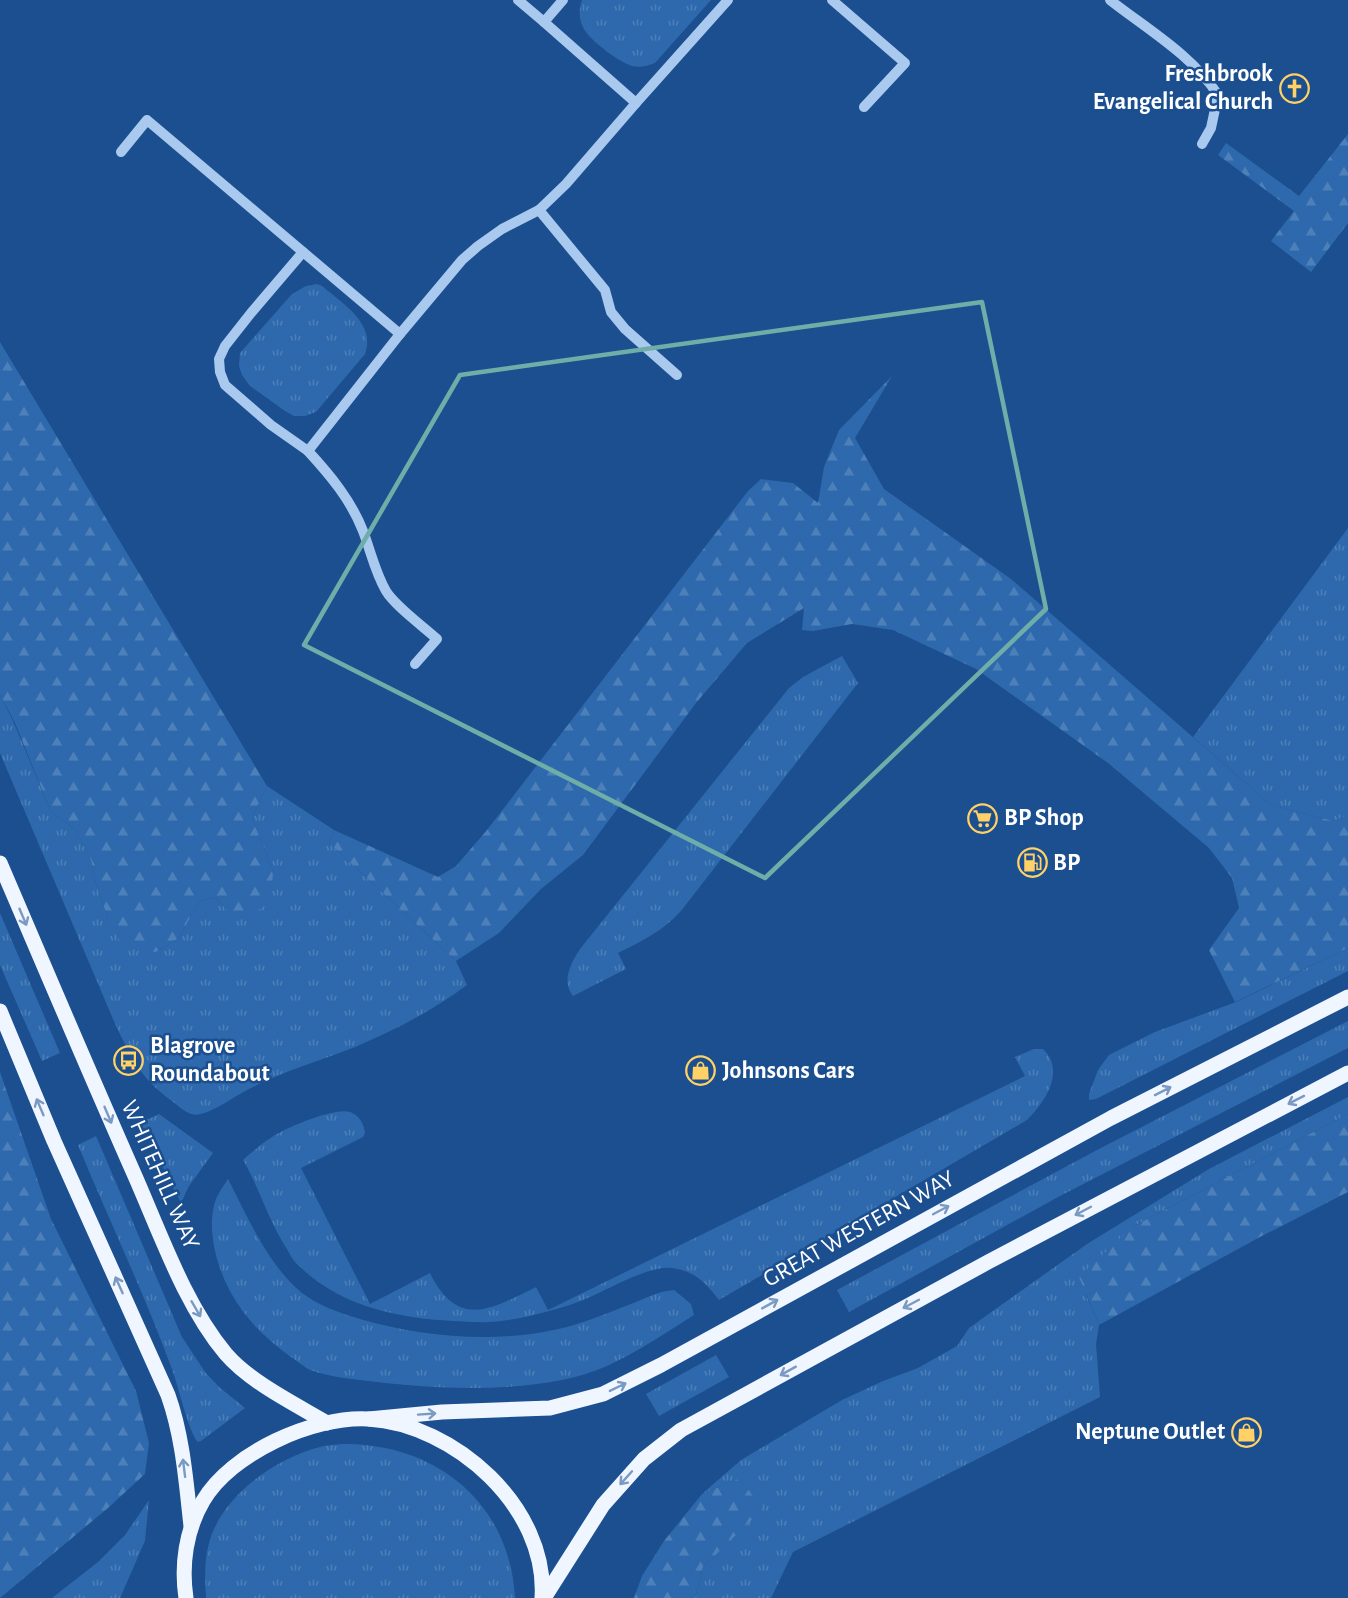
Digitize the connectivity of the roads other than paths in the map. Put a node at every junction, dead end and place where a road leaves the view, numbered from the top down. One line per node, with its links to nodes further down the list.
1 (518, 0): 6 (street)
2 (563, 0): 6 (street)
3 (728, 0): 7 (street)
4 (832, 0): 8 (street)
5 (1110, 0): 9 (street)
6 (544, 22): 7 (street)
7 (636, 103): 11 (street)
8 (864, 107)
9 (1202, 144)
10 (121, 152): 12 (street)
11 (539, 210): 13 (street); 14 (street)
12 (303, 252): 13 (street); 15 (street)
13 (400, 334): 15 (street)
14 (677, 375)
15 (308, 451): 16 (street)
16 (415, 664)
17 (0, 863): 22 (main road, WHITEHILL WAY, one-way to 22)
18 (1348, 997): 21 (main road, GREAT WESTERN WAY, one-way to 18)
19 (0, 1011): 23 (main road, one-way to 19)
20 (1348, 1073): 27 (main road, one-way to 27)
21 (369, 1419): 22 (main road, GREAT WESTERN WAY); 27 (main road)
22 (327, 1423): 23 (main road, GREAT WESTERN WAY)
23 (191, 1526): 24 (main road)
24 (183, 1581): 25 (main road); 26 (main road)
25 (173, 1598)
26 (186, 1598)
27 (543, 1598)

